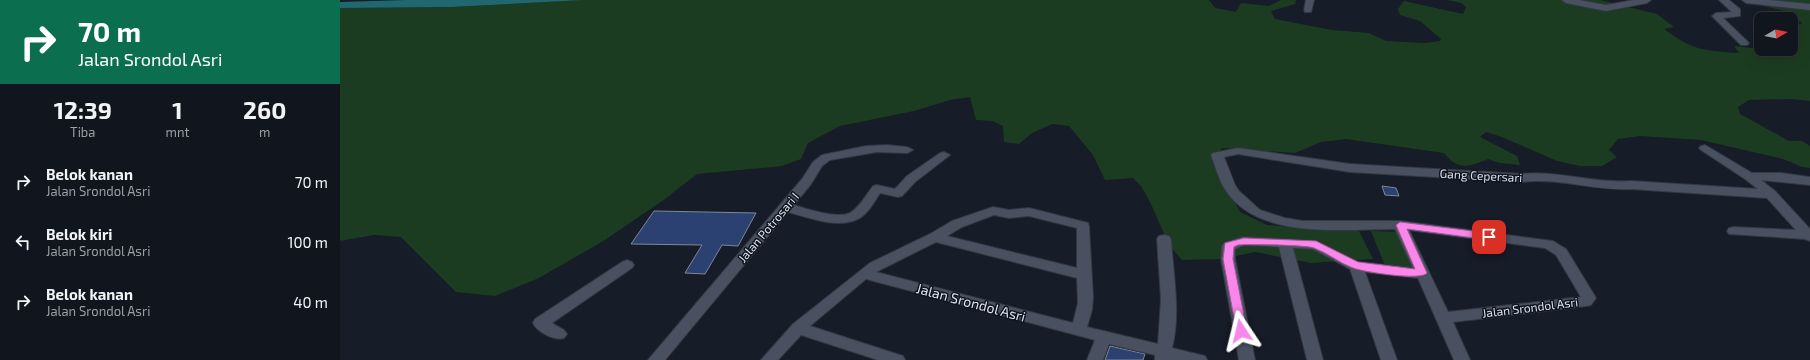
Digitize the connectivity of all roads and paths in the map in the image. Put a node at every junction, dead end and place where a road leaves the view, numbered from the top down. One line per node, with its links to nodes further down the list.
1 (1310, 0): 7 (street)
2 (1566, 0): 3 (street)
3 (1647, 0)
4 (1724, 0): 8 (street)
5 (1746, 0): 6 (street)
6 (1810, 7)
7 (1308, 10)
8 (1744, 43)
9 (1705, 148): 13 (street)
10 (907, 150): 16 (street, Jalan Potrosari I)
11 (944, 155): 16 (street)
12 (1217, 155): 15 (street, Gang Cepersari); 17 (street, Jalan Srondol Asri)
13 (1749, 176): 14 (street); 15 (street)
14 (1810, 181)
15 (1771, 194): 19 (street)
16 (786, 207): 34 (street, Jalan Potrosari I)
17 (1400, 225): 25 (street); 28 (street, Jalan Srondol Asri)
18 (1734, 231): 19 (street)
19 (1809, 236)
20 (935, 237): 26 (street); 27 (street); 27 (street)
21 (1164, 239): 33 (street)
22 (1285, 244): 24 (street); 39 (street); 40 (street)
23 (627, 265): 31 (street)
24 (1356, 266): 25 (street); 41 (street)
25 (1422, 273): 28 (street)
26 (864, 274): 29 (street); 30 (street, Jalan Srondol Asri)
27 (1084, 275): 30 (street)
28 (1444, 318): 42 (street)
29 (798, 328): 35 (street); 36 (street)
30 (1078, 331): 32 (street, Jalan Srondol Asri)
31 (559, 334)
32 (1104, 337): 33 (street, Jalan Srondol Asri); 37 (street)
33 (1163, 356): 38 (street, Jalan Srondol Asri)
34 (656, 360)
35 (769, 360)
36 (897, 360)
37 (1095, 360)
38 (1199, 360)
39 (1247, 360)
40 (1315, 360)
41 (1389, 360)
42 (1462, 360)

